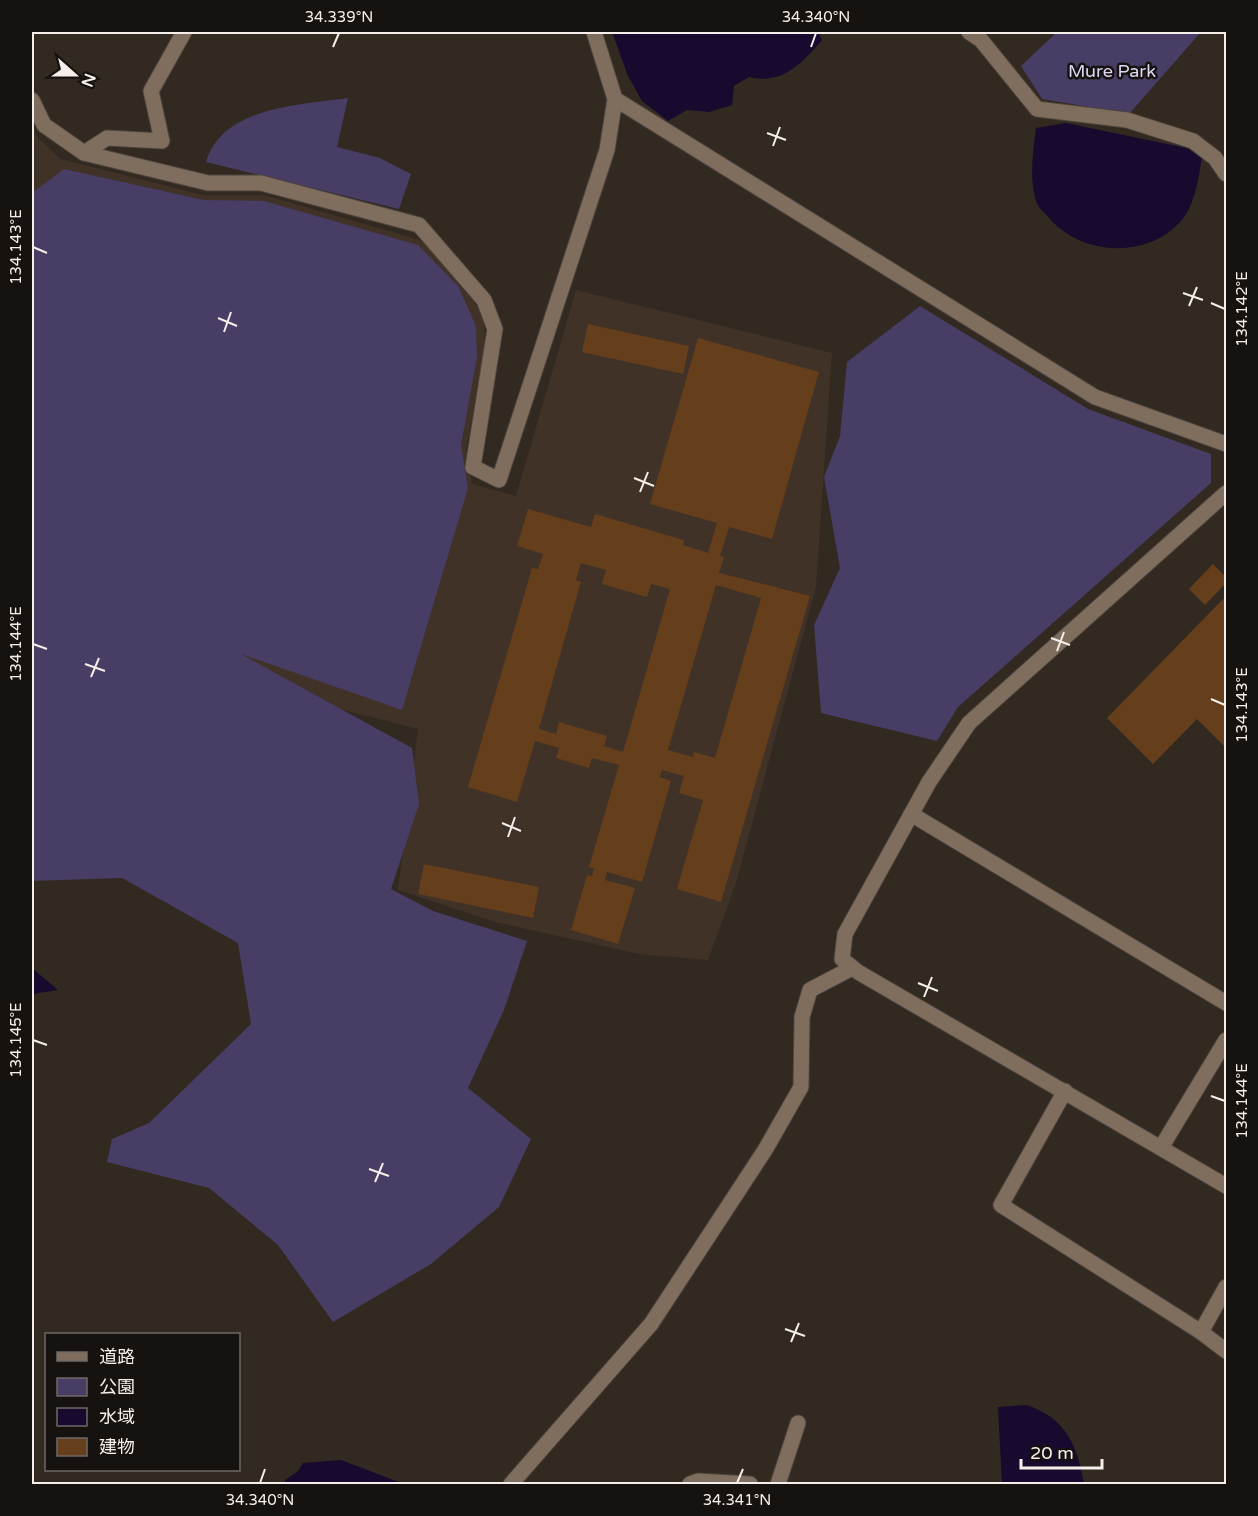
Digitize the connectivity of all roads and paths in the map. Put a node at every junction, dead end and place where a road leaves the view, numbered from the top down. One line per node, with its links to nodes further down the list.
1 (184, 32): 6 (street)
2 (594, 32): 4 (street)
3 (969, 32): 7 (street)
4 (615, 99): 6 (street); 8 (street)
5 (32, 100): 6 (street)
6 (84, 153)
7 (1227, 174)
8 (1227, 444)
9 (1227, 493): 10 (street)
10 (911, 814): 11 (street); 12 (street)
11 (852, 968): 14 (street); 21 (street)
12 (1227, 1004)
13 (1227, 1040): 15 (street)
14 (1065, 1091): 15 (street); 18 (street)
15 (1162, 1146): 16 (street)
16 (1227, 1186)
17 (1227, 1287): 18 (street)
18 (1201, 1332): 19 (street)
19 (1227, 1351)
20 (798, 1423): 24 (street)
21 (511, 1485)
22 (690, 1485): 23 (street)
23 (750, 1485)
24 (778, 1485)

